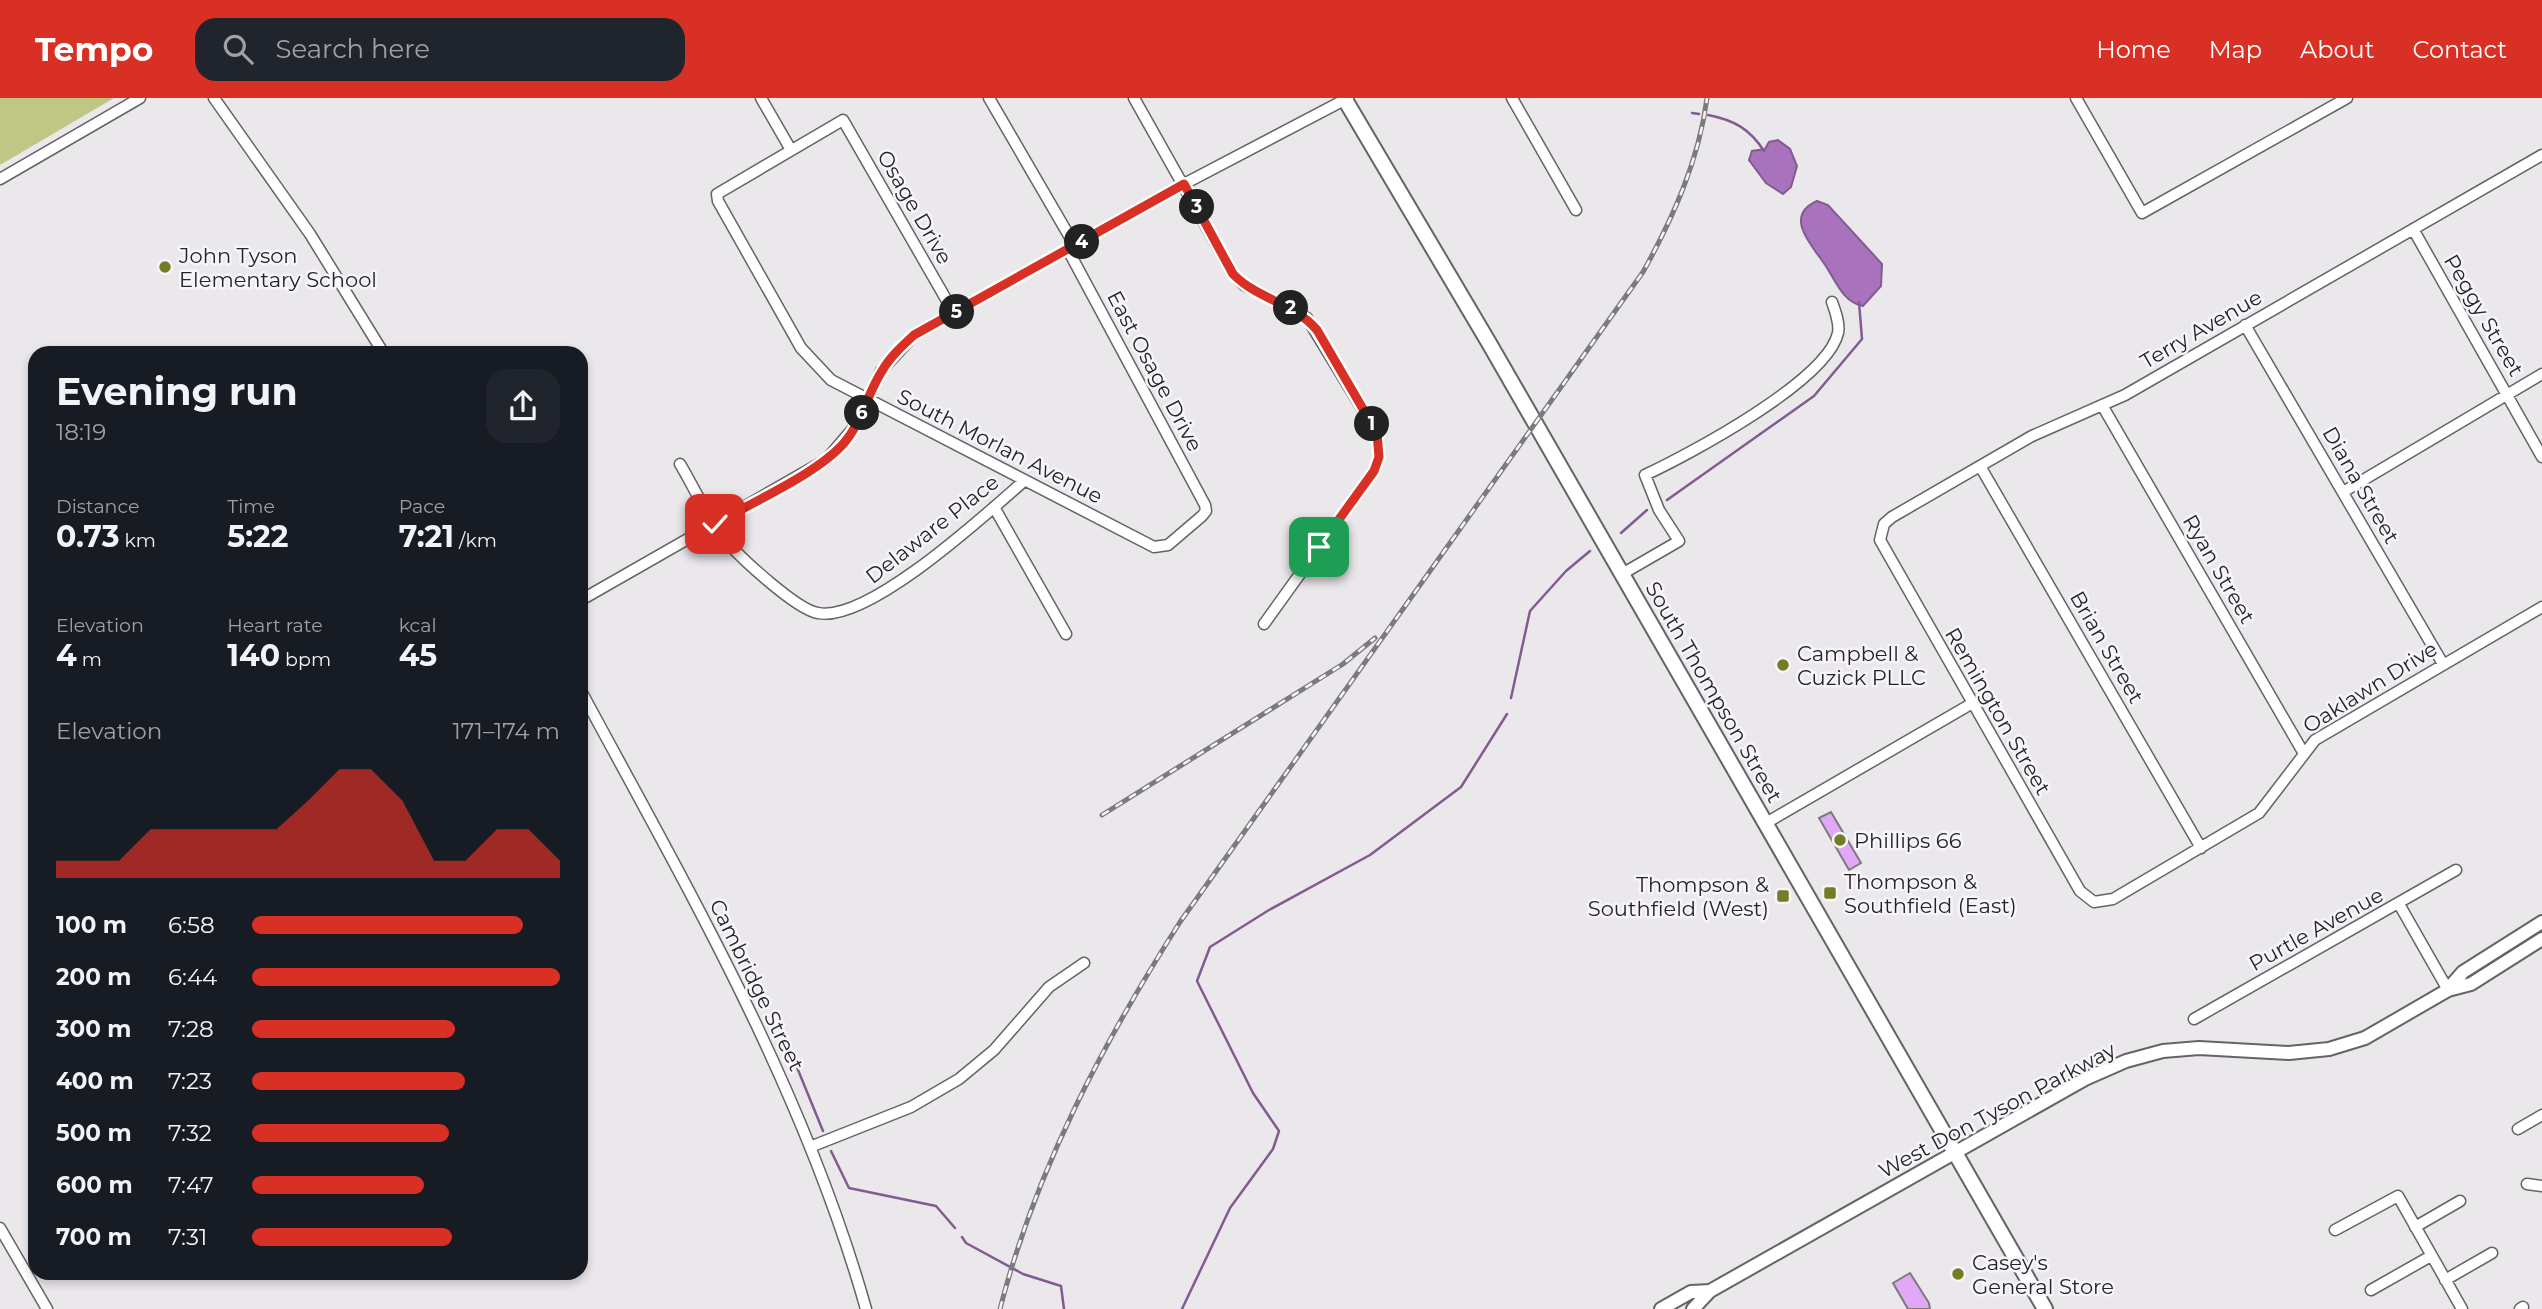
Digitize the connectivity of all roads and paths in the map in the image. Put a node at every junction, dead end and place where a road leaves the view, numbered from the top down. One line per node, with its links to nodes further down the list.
1 (140, 98): 12 (street)
2 (214, 98): 20 (street)
3 (761, 98): 10 (street)
4 (989, 98): 16 (street, East Osage Drive)
5 (1134, 98): 13 (street)
6 (1346, 98): 13 (street); 34 (highway, South Thompson Street)
7 (1512, 98): 14 (street)
8 (2076, 98): 9 (street)
9 (2347, 98)
10 (791, 150): 18 (street, Osage Drive); 23 (street, South Morlan Avenue)
11 (2542, 155): 15 (street, Terry Avenue)
12 (0, 179)
13 (1184, 184): 16 (street); 37 (street)
14 (1576, 210)
15 (2413, 229): 19 (street, Terry Avenue); 22 (street, Peggy Street)
16 (1071, 248): 18 (street); 33 (street, East Osage Drive)
17 (1832, 302): 34 (street)
18 (954, 313): 23 (street)
19 (2245, 325): 24 (street, Terry Avenue); 29 (street, Diana Street)
20 (379, 346)
21 (2542, 374): 22 (street)
22 (2508, 394): 25 (street, Peggy Street); 29 (street)
23 (869, 399): 28 (street, South Morlan Avenue); 31 (street)
24 (2102, 405): 27 (street, Terry Avenue); 42 (street, Ryan Street)
25 (2542, 457)
26 (680, 464): 31 (street, Delaware Place)
27 (1980, 466): 32 (street, Terry Avenue); 44 (street, Brian Street)
28 (1024, 481): 30 (street, Delaware Place); 33 (street, South Morlan Avenue)
29 (2343, 492): 39 (street, Diana Street)
30 (994, 507): 31 (street, Delaware Place); 38 (street)
31 (715, 524): 35 (street)
32 (1880, 533): 41 (street, Remington Street)
33 (1161, 548)
34 (1622, 574): 43 (highway, South Thompson Street)
35 (588, 596)
36 (2542, 607): 39 (street, Oaklawn Drive)
37 (1264, 624)
38 (1066, 635)
39 (2443, 664): 42 (street, Oaklawn Drive)
40 (588, 704): 55 (street, Cambridge Street)
41 (1972, 704): 43 (street); 46 (street, Remington Street)
42 (2303, 752): 44 (street, Oaklawn Drive)
43 (1766, 823): 56 (highway, South Thompson Street)
44 (2201, 848): 46 (street, Oaklawn Drive)
45 (2456, 870): 47 (street, Purtle Avenue)
46 (2094, 902)
47 (2399, 904): 51 (street); 52 (street, Purtle Avenue)
48 (2542, 922): 51 (main road, West Don Tyson Parkway)
49 (2542, 939): 51 (main road, West Don Tyson Parkway)
50 (1084, 964): 55 (street)
51 (2448, 990): 56 (main road, West Don Tyson Parkway)
52 (2194, 1019)
53 (2542, 1115): 54 (street)
54 (2518, 1129)
55 (810, 1147): 71 (street, Cambridge Street)
56 (1955, 1153): 69 (main road, West Don Tyson Parkway); 74 (highway, South Thompson Street)
57 (2527, 1185): 58 (street)
58 (2542, 1186)
59 (2460, 1201): 60 (street)
60 (2415, 1227): 62 (street); 64 (street)
61 (0, 1228): 65 (street)
62 (2335, 1230)
63 (2492, 1253): 67 (street)
64 (2431, 1256): 67 (street); 68 (street)
65 (28, 1276)
66 (30, 1280): 70 (street)
67 (2445, 1280): 75 (street)
68 (2371, 1290)
69 (1710, 1291): 72 (main road, West Don Tyson Parkway); 73 (main road)
70 (47, 1309)
71 (866, 1309)
72 (1661, 1309)
73 (1693, 1309)
74 (2045, 1309)
75 (2462, 1309)

